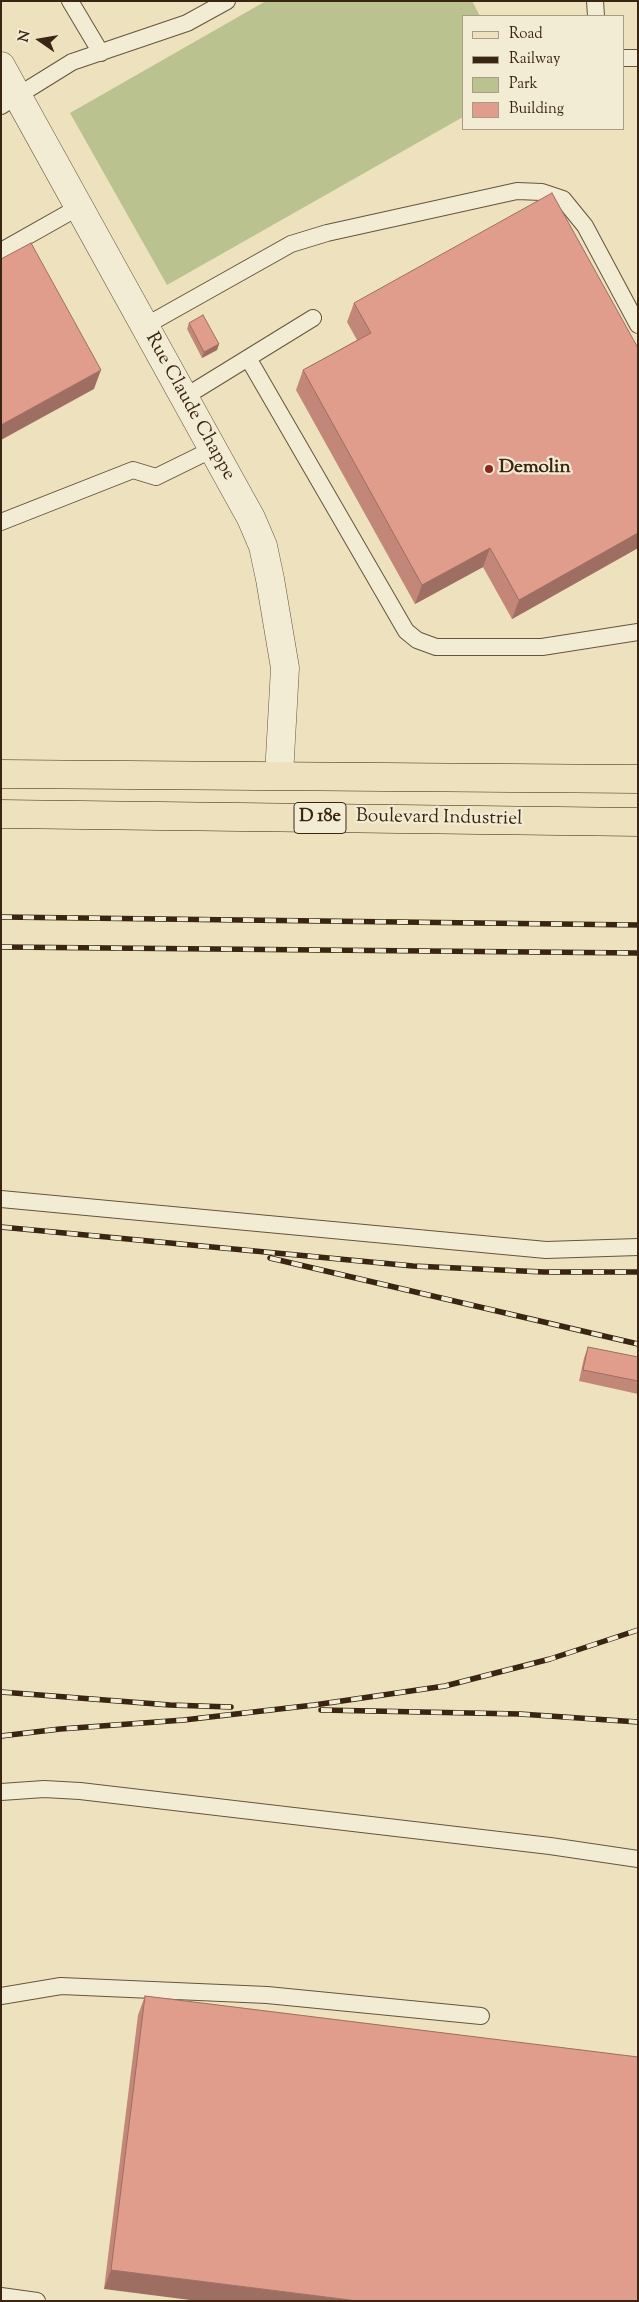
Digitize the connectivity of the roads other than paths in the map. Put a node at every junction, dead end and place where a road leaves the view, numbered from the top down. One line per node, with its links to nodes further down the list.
1 (70, 1): 5 (lane)
2 (227, 1): 5 (lane)
3 (595, 1): 4 (lane)
4 (596, 15)
5 (101, 53): 9 (lane)
6 (624, 58): 7 (lane)
7 (638, 58)
8 (1, 66): 9 (street, Rue Claude Chappe)
9 (9, 100): 10 (street, Rue Claude Chappe)
10 (79, 207): 11 (lane); 14 (street, Rue Claude Chappe)
11 (1, 251)
12 (313, 318): 15 (lane)
13 (638, 325): 14 (lane)
14 (145, 326): 16 (street, Rue Claude Chappe)
15 (248, 358): 16 (lane); 19 (lane)
16 (183, 398): 17 (street, Rue Claude Chappe)
17 (212, 449): 18 (lane); 21 (street, Rue Claude Chappe)
18 (1, 522)
19 (638, 632)
20 (1, 774): 21 (main road, D 18e)
21 (278, 775): 22 (main road, D 18e)
22 (638, 779)
23 (1, 814): 24 (main road, Boulevard Industriel / D 18e)
24 (638, 822)
25 (1, 1199): 26 (lane)
26 (638, 1247)
27 (1, 1792): 28 (lane)
28 (638, 1859)
29 (1, 1996): 30 (lane)
30 (481, 2016)
31 (1, 2296): 32 (lane)
32 (37, 2301)

